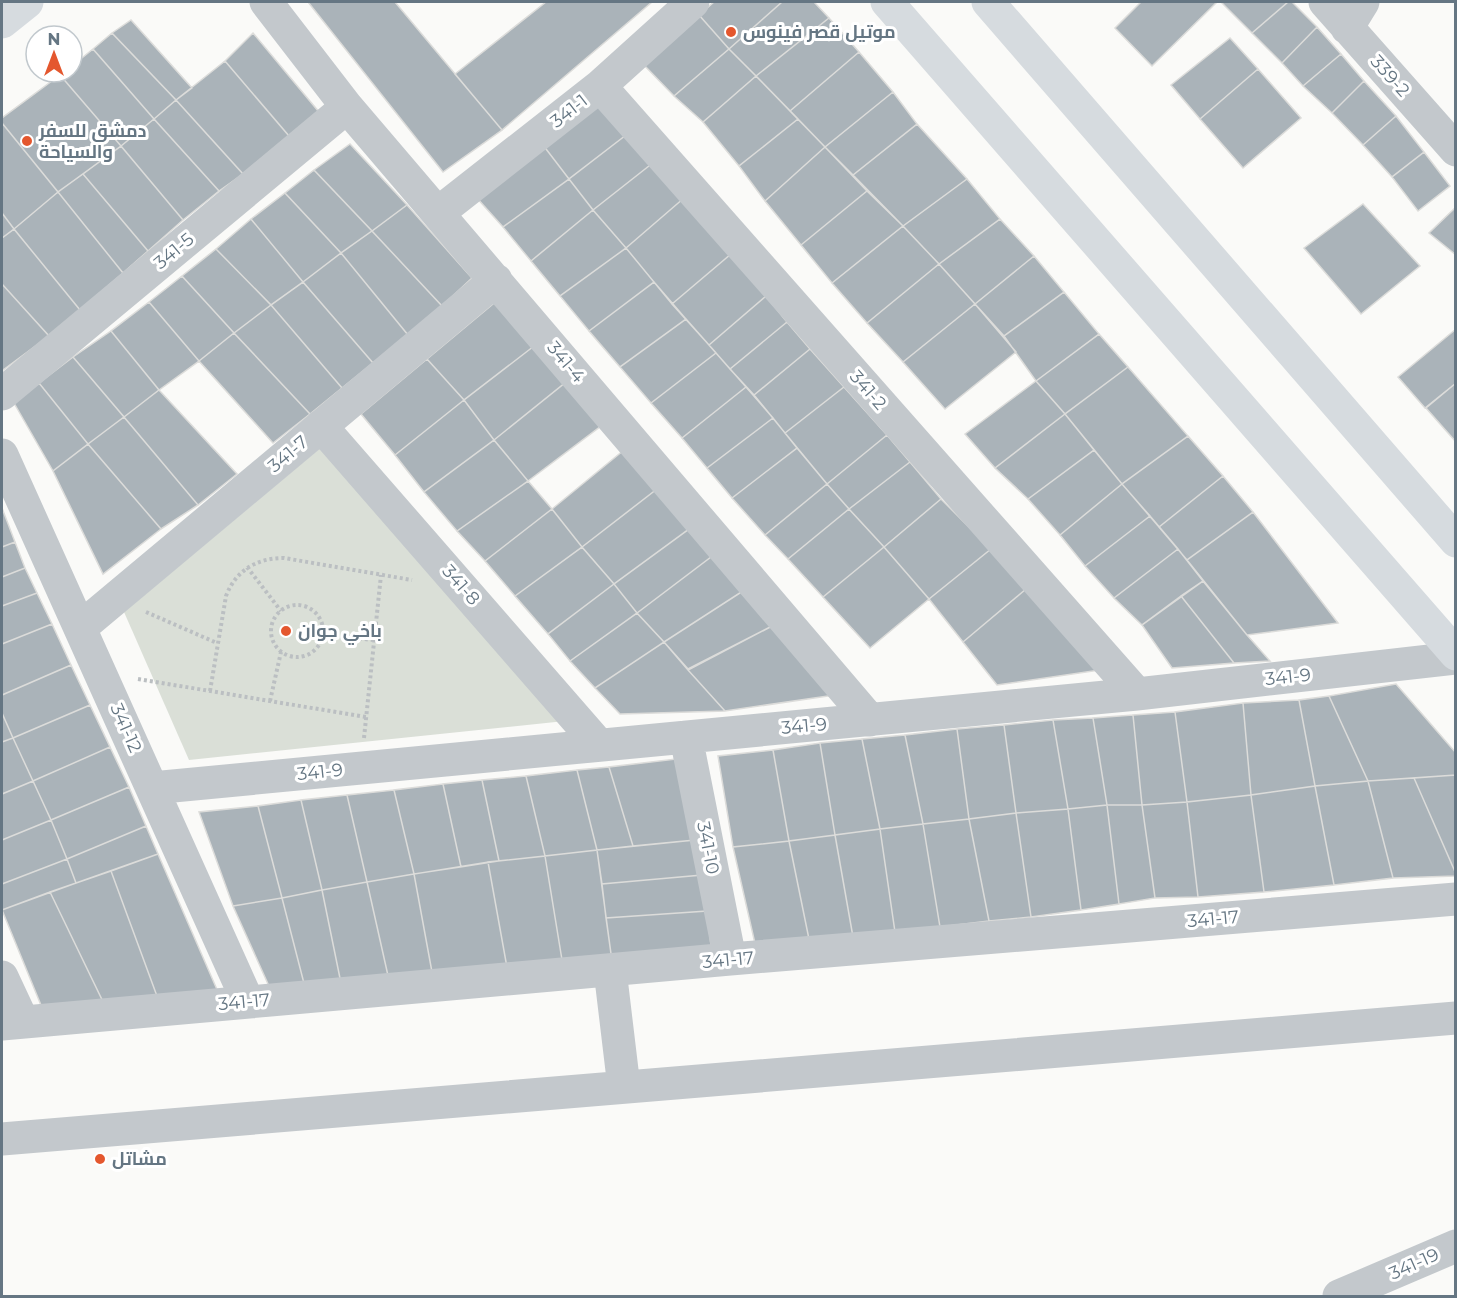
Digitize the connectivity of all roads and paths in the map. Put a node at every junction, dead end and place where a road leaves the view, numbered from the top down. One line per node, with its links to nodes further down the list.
1 (27, 2): 8 (main road)
2 (266, 2): 10 (street, 341-4)
3 (693, 2): 9 (street, 341-1)
4 (887, 2): 28 (main road)
5 (988, 2): 17 (main road)
6 (1325, 2): 7 (street, 339-2)
7 (1355, 15): 11 (street, 339-2)
8 (2, 22)
9 (600, 86): 12 (street, 341-1); 31 (street, 341-2)
10 (347, 107): 12 (street, 341-4); 14 (street, 341-5)
11 (1455, 150)
12 (438, 213): 13 (street, 341-4)
13 (496, 280): 15 (street, 341-7); 34 (street, 341-4)
14 (2, 394)
15 (321, 426): 21 (street, 341-7); 36 (street, 341-8)
16 (2, 455): 23 (street, 341-12)
17 (1455, 541)
18 (247, 567): 19 (path); 22 (path); 26 (path)
19 (381, 575): 20 (path); 25 (path)
20 (417, 580)
21 (115, 598): 23 (street, 341-7); 26 (path)
22 (281, 611): 24 (path); 27 (path)
23 (80, 628): 29 (street, 341-12)
24 (323, 635): 25 (path); 27 (path)
25 (374, 640): 33 (path)
26 (217, 643): 30 (path)
27 (281, 652): 32 (path)
28 (1455, 656): 31 (street, 341-9)
29 (102, 674): 30 (path); 38 (street, 341-12)
30 (210, 691): 32 (path)
31 (1137, 694): 34 (street, 341-9)
32 (270, 701): 33 (path)
33 (366, 717): 37 (path)
34 (870, 720): 35 (street, 341-9)
35 (686, 737): 36 (street, 341-9); 40 (street, 341-10)
36 (599, 746): 37 (street, 341-9)
37 (360, 768): 38 (street, 341-9)
38 (152, 788): 43 (street, 341-12)
39 (1455, 899): 40 (street, 341-17)
40 (730, 959): 41 (street, 341-17)
41 (610, 970): 43 (street, 341-17); 46 (street)
42 (2, 977): 45 (street)
43 (248, 1002): 45 (street, 341-17)
44 (1455, 1018): 46 (street)
45 (12, 1023)
46 (624, 1087): 47 (street)
47 (2, 1138)
48 (1455, 1246): 49 (street, 341-19)
49 (1340, 1296)

